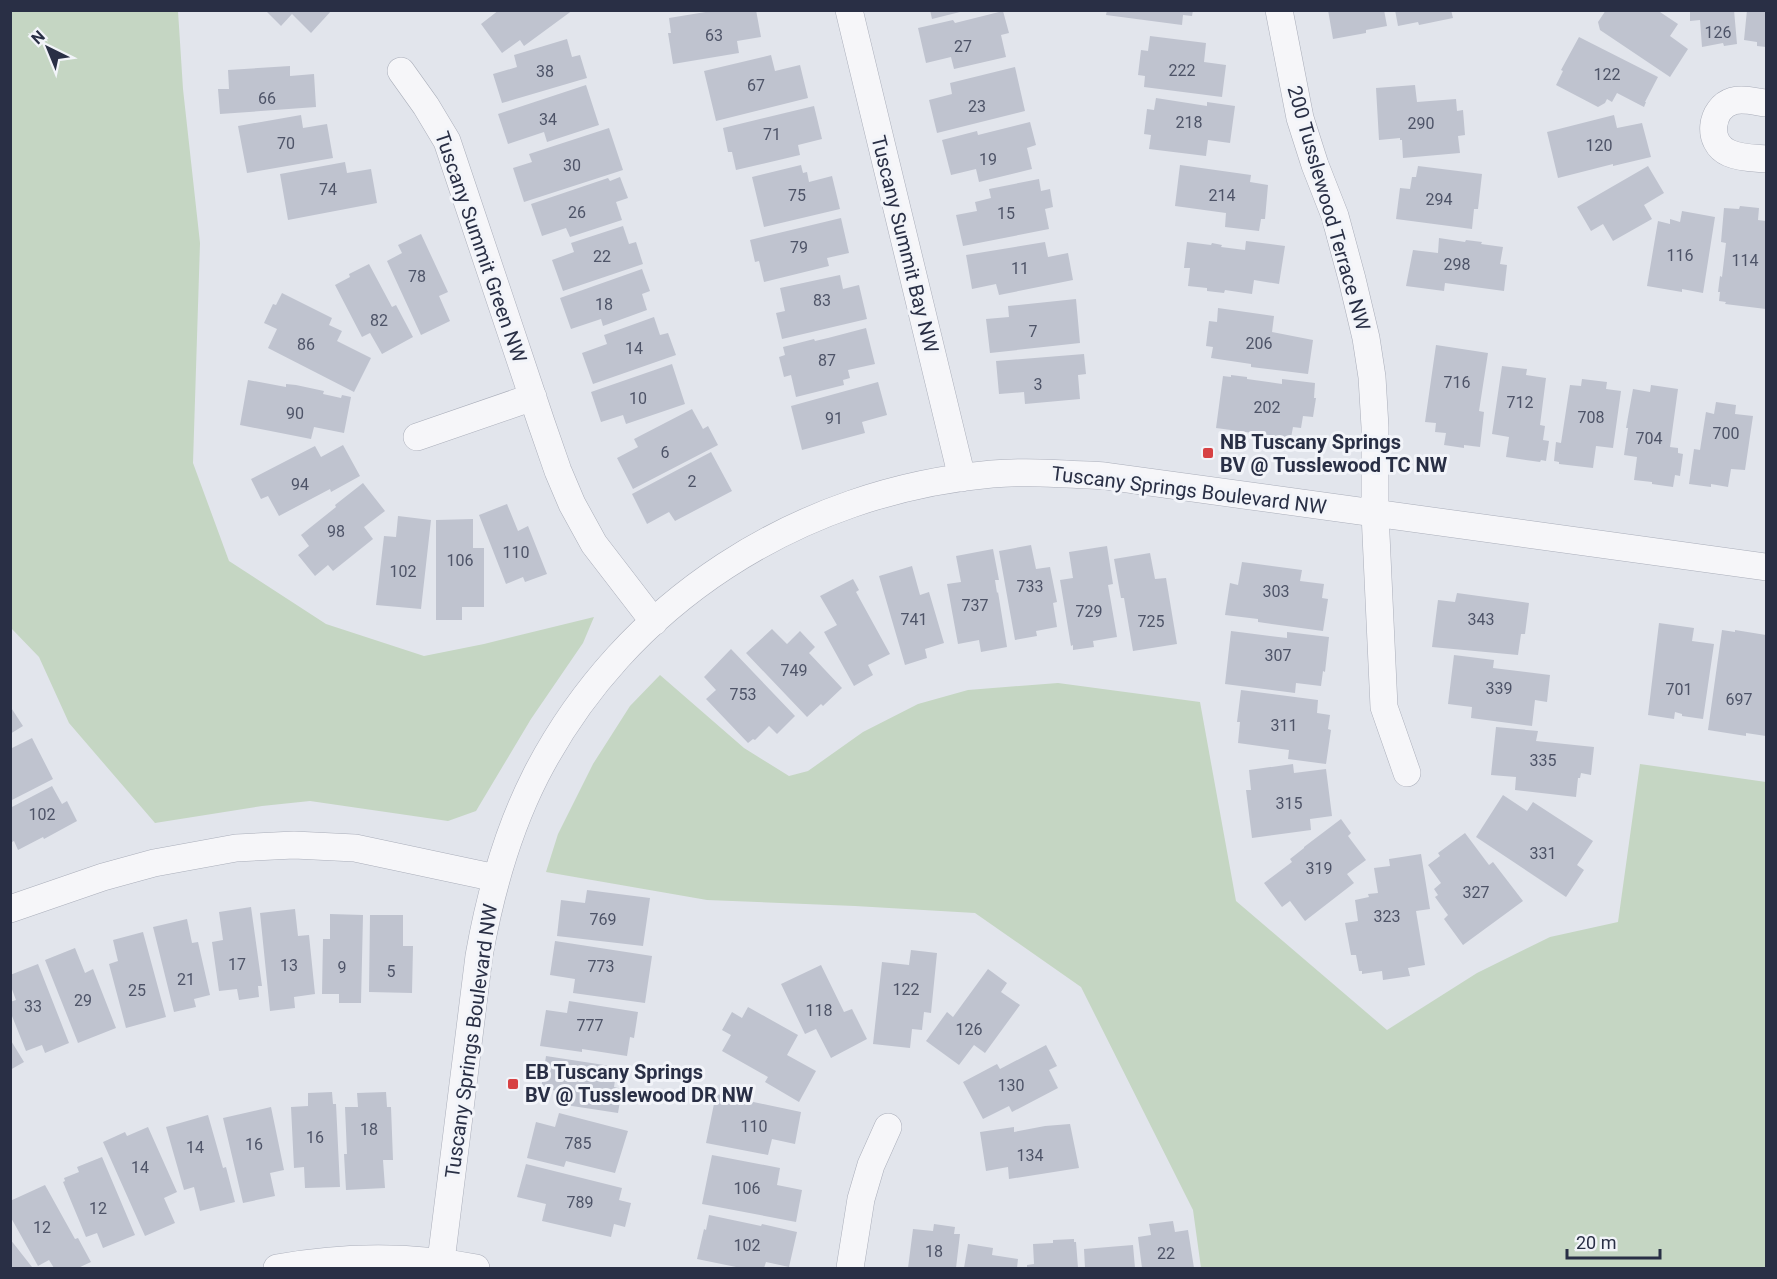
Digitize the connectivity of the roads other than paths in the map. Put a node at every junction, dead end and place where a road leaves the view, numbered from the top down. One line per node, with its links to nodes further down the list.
1 (849, 10): 8 (street, Tuscany Summit Bay NW)
2 (1278, 10): 9 (street, 200 Tusslewood Terrace NW)
3 (401, 71): 6 (street, Tuscany Summit Green NW)
4 (1767, 103): 5 (street)
5 (1767, 159)
6 (533, 397): 7 (street); 11 (street, Tuscany Summit Green NW)
7 (417, 437)
8 (962, 478): 9 (street, Tuscany Springs Boulevard NW); 11 (street, Tuscany Springs Boulevard NW)
9 (1375, 513): 10 (street, Tuscany Springs Boulevard NW); 12 (street, 200 Tusslewood Terrace NW)
10 (1767, 567)
11 (654, 622): 13 (street, Tuscany Springs Boulevard NW)
12 (1407, 773)
13 (496, 878): 14 (street); 16 (street, Tuscany Springs Boulevard NW)
14 (10, 909)
15 (888, 1127): 19 (street)
16 (441, 1262): 17 (street); 18 (street)
17 (277, 1269)
18 (476, 1269)
19 (850, 1269)

